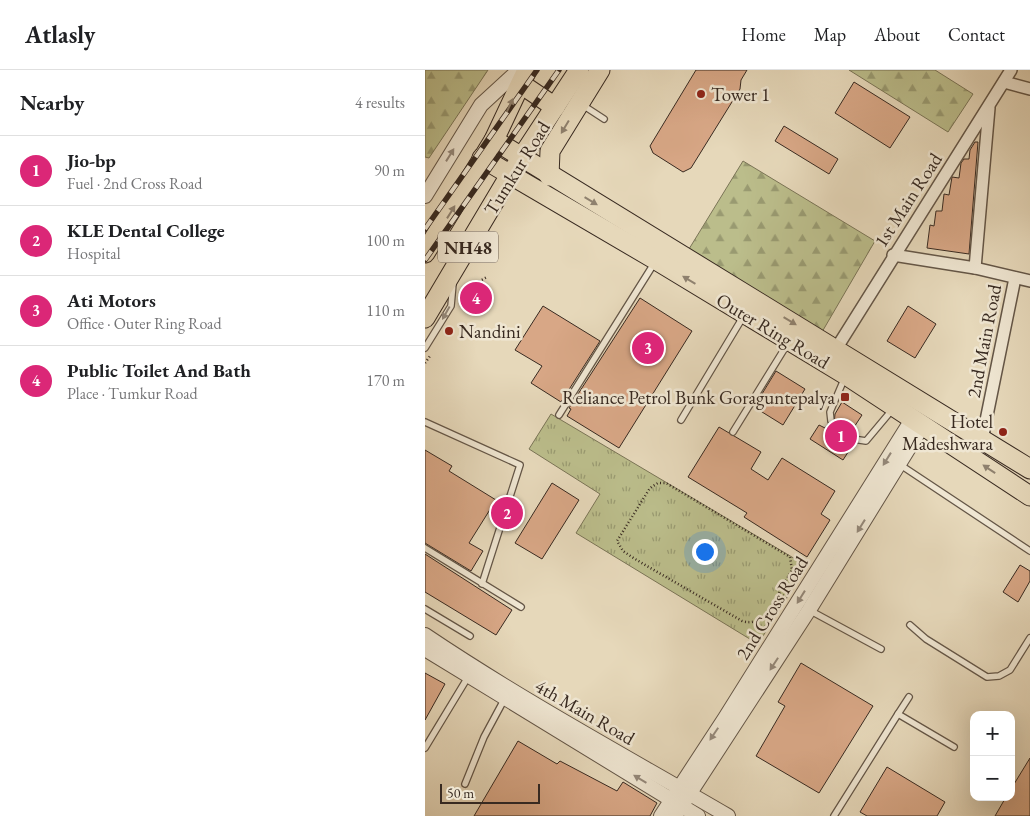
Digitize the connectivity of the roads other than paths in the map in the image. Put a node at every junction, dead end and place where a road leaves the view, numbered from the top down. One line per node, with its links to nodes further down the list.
1 (579, 70): 9 (highway, Tumkur Road / NH48)
2 (600, 70): 7 (highway)
3 (1011, 70): 5 (street, 1st Main Road)
4 (522, 75): 9 (highway); 11 (highway, Tumkur Road / NH48, one-way to 4); 16 (street, one-way to 4)
5 (1004, 82): 6 (street); 8 (street, 1st Main Road)
6 (1030, 89)
7 (580, 103): 10 (lane); 15 (highway, one-way to 15)
8 (989, 105): 18 (street, 1st Main Road); 20 (street)
9 (555, 107): 13 (highway, Tumkur Road / NH48)
10 (604, 119)
11 (494, 140): 12 (highway, Tumkur Road / NH48); 13 (highway, Outer Ring Road)
12 (482, 158): 14 (highway, Outer Ring Road); 17 (highway, Tumkur Road / NH48, one-way to 12)
13 (522, 158): 14 (highway, Tumkur Road / NH48); 15 (highway, Outer Ring Road)
14 (510, 175): 19 (highway, Outer Ring Road); 21 (highway, Tumkur Road / NH48)
15 (549, 176): 28 (highway, Outer Ring Road, one-way to 28)
16 (425, 196)
17 (425, 253)
18 (893, 256): 20 (street); 28 (street, 1st Main Road)
19 (656, 260): 24 (highway, Outer Ring Road, one-way to 19); 31 (lane)
20 (975, 268): 22 (street)
21 (454, 272): 25 (highway, Tumkur Road / NH48); 27 (lane, one-way to 27)
22 (1015, 278): 23 (street); 38 (street, 2nd Main Road)
23 (1030, 280)
24 (745, 314): 26 (highway, Outer Ring Road); 32 (lane)
25 (425, 318)
26 (789, 341): 29 (highway, Outer Ring Road); 36 (lane)
27 (425, 348)
28 (836, 349): 38 (highway, Outer Ring Road)
29 (846, 375): 30 (highway, Outer Ring Road); 33 (lane)
30 (895, 406): 35 (highway, Outer Ring Road); 37 (lane)
31 (559, 415)
32 (681, 420)
33 (831, 421)
34 (425, 422): 44 (lane)
35 (918, 422): 39 (street, 2nd Cross Road); 41 (highway, Outer Ring Road, one-way to 35); 61 (street, 2nd Cross Road, one-way to 61)
36 (733, 432)
37 (853, 439)
38 (982, 440): 40 (highway, Outer Ring Road)
39 (899, 464): 43 (lane); 47 (street, 2nd Cross Road, one-way to 47)
40 (1030, 469)
41 (1030, 496)
42 (425, 548): 44 (lane)
43 (1030, 551)
44 (482, 584): 45 (lane)
45 (521, 607)
46 (425, 609): 50 (lane)
47 (809, 610): 53 (lane); 61 (street, 2nd Cross Road, one-way to 61)
48 (910, 625): 51 (lane)
49 (425, 636): 61 (street, 4th Main Road)
50 (470, 636)
51 (1030, 638)
52 (425, 649): 54 (street)
53 (881, 649)
54 (469, 676): 55 (street); 59 (lane)
55 (505, 698): 60 (lane); 61 (street, one-way to 55)
56 (909, 698): 57 (lane)
57 (898, 714): 58 (lane); 65 (lane)
58 (953, 747)
59 (425, 748)
60 (465, 784)
61 (679, 800): 62 (street, 2nd Cross Road); 63 (street, 4th Main Road); 64 (street, 4th Main Road)
62 (661, 816)
63 (699, 816)
64 (729, 816)
65 (834, 816)

